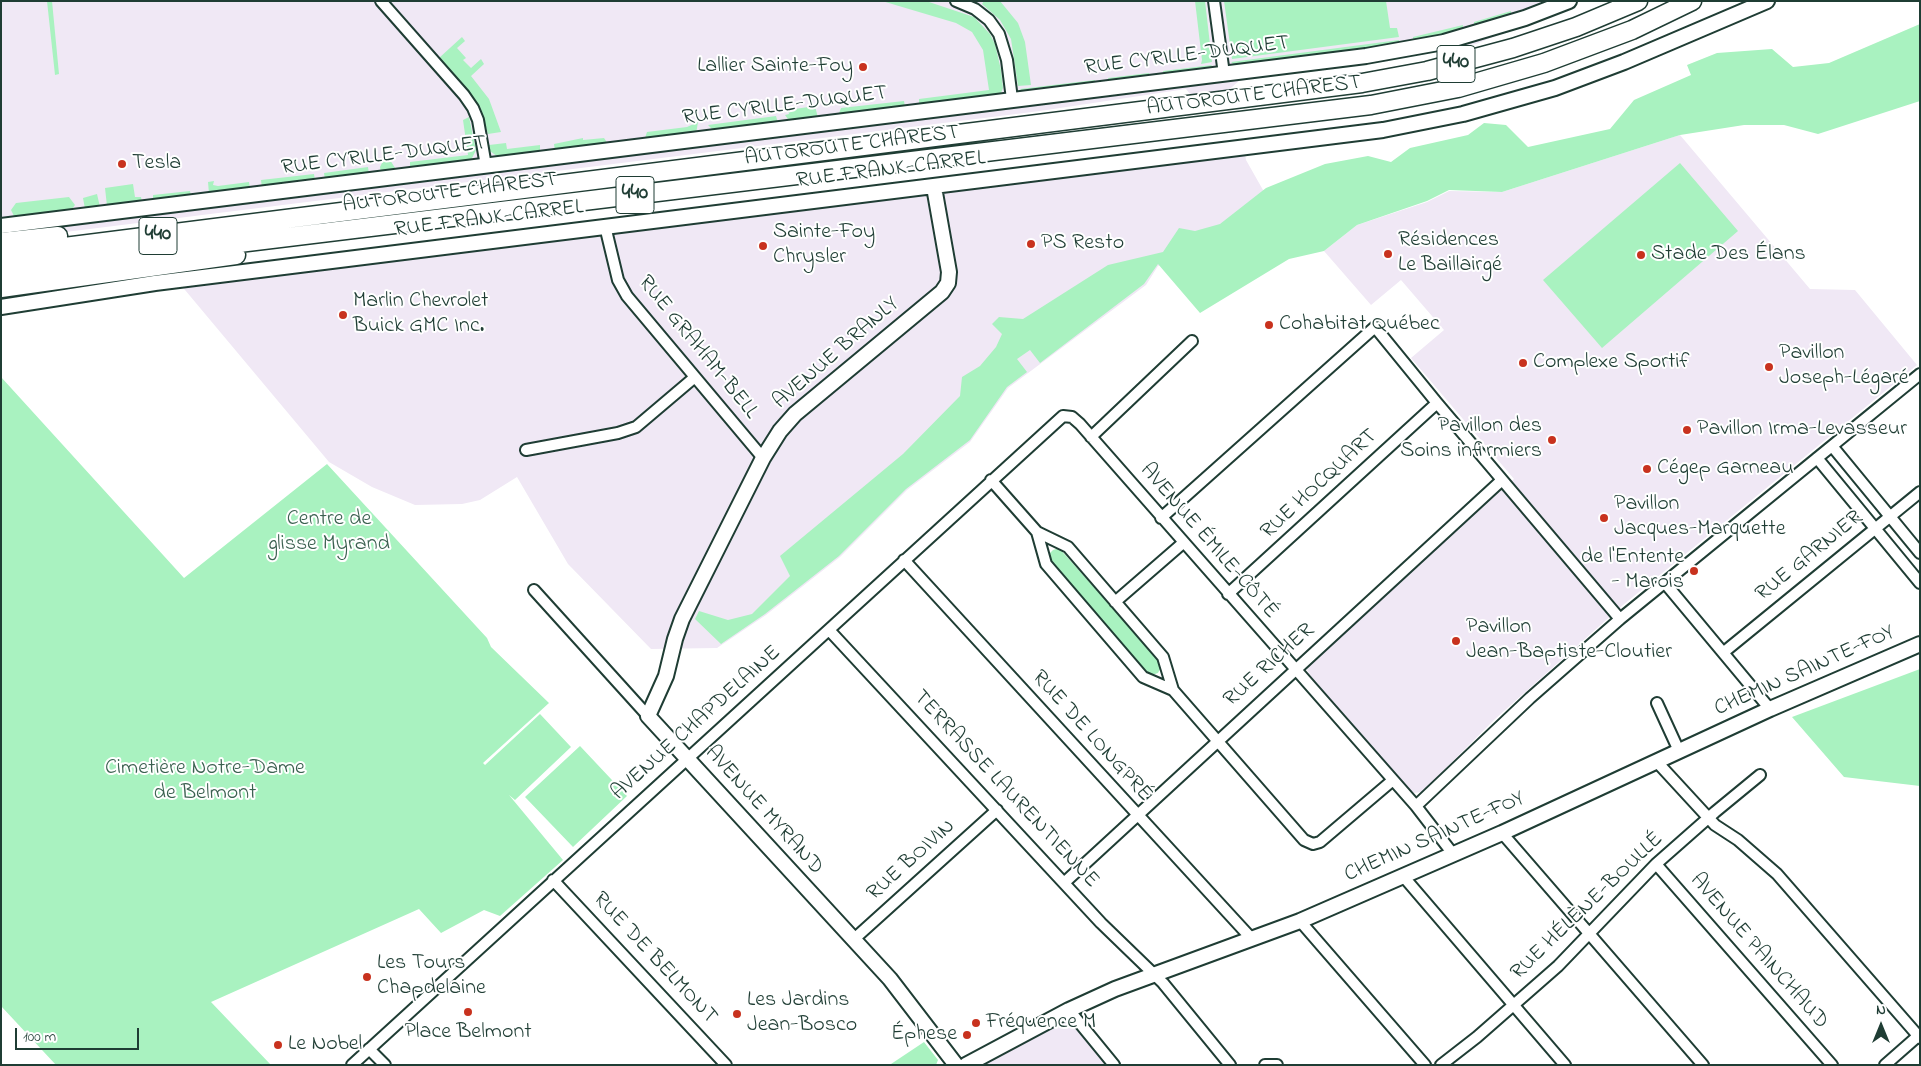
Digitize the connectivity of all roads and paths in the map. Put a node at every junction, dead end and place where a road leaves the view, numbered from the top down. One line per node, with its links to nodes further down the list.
1 (381, 1): 10 (street)
2 (956, 1): 9 (street)
3 (1214, 1): 8 (street)
4 (1569, 1): 8 (street, RUE CYRILLE-DUQUET)
5 (1638, 1): 13 (highway, AUTOROUTE CHAREST / 440)
6 (1692, 1): 12 (highway, AUTOROUTE CHAREST / 440)
7 (1767, 1): 11 (street, RUE FRANK-CARREL)
8 (1224, 74): 9 (street, RUE CYRILLE-DUQUET)
9 (1012, 99): 10 (street, RUE CYRILLE-DUQUET)
10 (486, 166): 14 (street, RUE CYRILLE-DUQUET)
11 (934, 187): 15 (street, RUE FRANK-CARREL); 29 (street, AVENUE BRANLY)
12 (486, 212): 18 (highway, AUTOROUTE CHAREST / 440); 19 (highway)
13 (315, 214): 16 (highway); 17 (highway, AUTOROUTE CHAREST / 440)
14 (1, 226)
15 (605, 226): 20 (street, RUE FRANK-CARREL); 23 (street, RUE GRAHAM-BELL)
16 (1, 242)
17 (1, 255)
18 (1, 272)
19 (1, 288)
20 (1, 307)
21 (1192, 341): 26 (street)
22 (1920, 374): 27 (street)
23 (695, 377): 28 (street); 29 (street, RUE GRAHAM-BELL)
24 (1436, 403): 32 (street); 35 (street); 44 (street, RUE HOCQUART)
25 (1069, 416): 26 (street, AVENUE ÉMILE-CÔTÉ); 31 (street, AVENUE CHAPDELAINE)
26 (1091, 437): 35 (street, AVENUE ÉMILE-CÔTÉ)
27 (1832, 446): 30 (street); 34 (street)
28 (526, 450)
29 (763, 458): 54 (street, AVENUE BRANLY)
30 (1817, 458): 36 (street); 41 (street)
31 (992, 480): 37 (street); 40 (street, AVENUE CHAPDELAINE)
32 (1502, 480): 46 (street); 50 (street, RUE RICHER)
33 (1920, 492): 34 (street, RUE GARNIER)
34 (1889, 517): 36 (street, RUE GARNIER); 39 (street)
35 (1161, 518): 38 (street, AVENUE ÉMILE-CÔTÉ)
36 (1875, 527): 42 (street); 49 (street, RUE GARNIER)
37 (1037, 532): 45 (street); 51 (street)
38 (1184, 543): 44 (street, AVENUE ÉMILE-CÔTÉ); 45 (street)
39 (1920, 553)
40 (904, 560): 47 (street, AVENUE CHAPDELAINE); 63 (street, RUE DE LONGPRÉ)
41 (1665, 583): 46 (street); 49 (street)
42 (1920, 583)
43 (534, 590): 54 (street, AVENUE MYRAND)
44 (1228, 594): 50 (street, AVENUE ÉMILE-CÔTÉ)
45 (1115, 602): 51 (street)
46 (1620, 619): 61 (street)
47 (829, 630): 57 (street, AVENUE CHAPDELAINE); 62 (street, TERRASSE LAURENTIENNE)
48 (1920, 644): 53 (street, CHEMIN SAINTE-FOY)
49 (1724, 652): 53 (street)
50 (1295, 669): 55 (street, RUE RICHER); 60 (street, AVENUE ÉMILE-CÔTÉ)
51 (1173, 690): 55 (street)
52 (1656, 703): 56 (street)
53 (1770, 709): 56 (street, CHEMIN SAINTE-FOY)
54 (648, 716): 57 (street, AVENUE MYRAND)
55 (1216, 740): 60 (street); 63 (street, RUE RICHER)
56 (1679, 751): 58 (street, CHEMIN SAINTE-FOY)
57 (686, 758): 69 (street, AVENUE CHAPDELAINE); 74 (street, AVENUE MYRAND)
58 (1657, 762): 64 (street); 65 (street, CHEMIN SAINTE-FOY)
59 (1760, 775): 64 (street, RUE HÉLÈNE-BOULLÉ)
60 (1392, 780): 61 (street, AVENUE ÉMILE-CÔTÉ)
61 (1416, 806): 66 (street, AVENUE ÉMILE-CÔTÉ)
62 (997, 810): 70 (street, TERRASSE LAURENTIENNE); 74 (street, RUE BOIVIN)
63 (1136, 814): 70 (street, RUE RICHER); 73 (street, RUE DE LONGPRÉ)
64 (1708, 818): 67 (street, RUE HÉLÈNE-BOULLÉ); 78 (street)
65 (1502, 833): 66 (street, CHEMIN SAINTE-FOY); 72 (street)
66 (1453, 854): 68 (street, CHEMIN SAINTE-FOY)
67 (1656, 864): 72 (street, RUE HÉLÈNE-BOULLÉ); 91 (street, AVENUE PAINCHAUD)
68 (1403, 876): 71 (street, CHEMIN SAINTE-FOY); 76 (street)
69 (554, 880): 79 (street, AVENUE CHAPDELAINE); 82 (street, RUE DE BELMONT)
70 (1064, 882): 75 (street, TERRASSE LAURENTIENNE)
71 (1300, 921): 73 (street, CHEMIN SAINTE-FOY); 87 (street)
72 (1589, 933): 76 (street, RUE HÉLÈNE-BOULLÉ); 90 (street)
73 (1251, 938): 75 (street, CHEMIN SAINTE-FOY)
74 (853, 940): 83 (street, AVENUE MYRAND)
75 (1154, 975): 77 (street, CHEMIN SAINTE-FOY); 86 (street, TERRASSE LAURENTIENNE)
76 (1513, 1006): 88 (street, RUE HÉLÈNE-BOULLÉ); 89 (street)
77 (1069, 1010): 84 (street, CHEMIN SAINTE-FOY); 85 (street)
78 (1919, 1037): 92 (street)
79 (369, 1049): 80 (street, AVENUE CHAPDELAINE); 81 (street)
80 (352, 1065)
81 (384, 1065)
82 (726, 1065)
83 (956, 1065)
84 (966, 1065)
85 (1114, 1065)
86 (1230, 1065)
87 (1425, 1065)
88 (1441, 1065)
89 (1565, 1065)
90 (1703, 1065)
91 (1832, 1065)
92 (1885, 1065)

